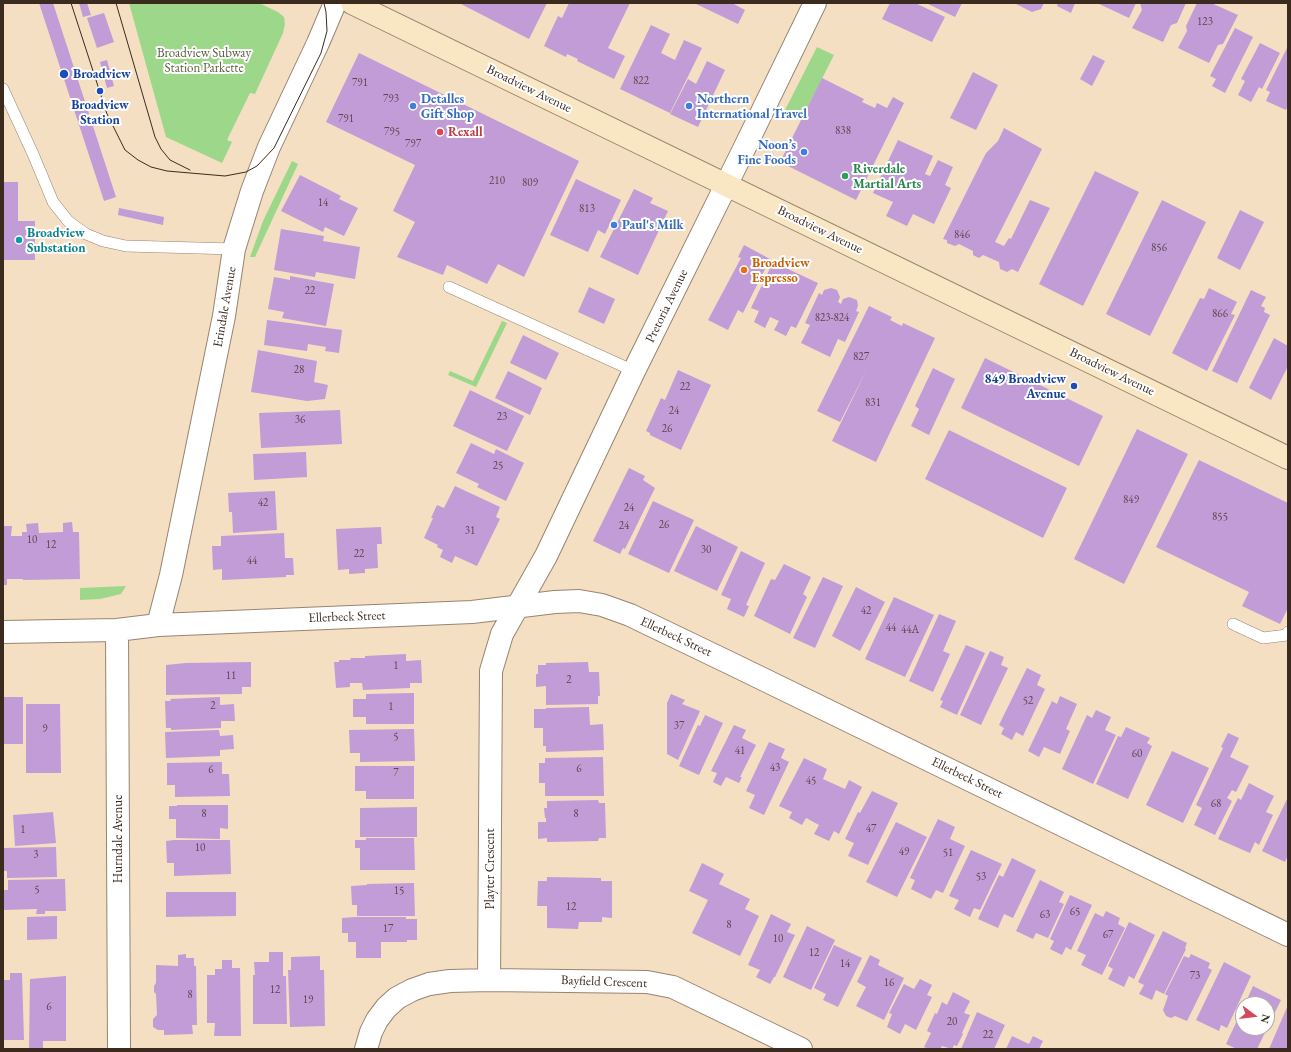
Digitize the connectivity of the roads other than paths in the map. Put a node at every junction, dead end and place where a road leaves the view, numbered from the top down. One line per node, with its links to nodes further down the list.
1 (335, 3): 6 (street, Erindale Avenue)
2 (352, 3): 5 (main road, Broadview Avenue)
3 (815, 3): 5 (street, Pretoria Avenue)
4 (3, 89): 6 (lane)
5 (726, 184): 8 (street, Pretoria Avenue); 9 (main road, Broadview Avenue)
6 (234, 249): 12 (street, Erindale Avenue)
7 (449, 287): 8 (lane)
8 (634, 371): 10 (street, Pretoria Avenue)
9 (1288, 458)
10 (516, 607): 12 (street, Ellerbeck Street); 16 (street, Ellerbeck Street); 17 (street, Playter Crescent)
11 (1233, 624): 15 (lane)
12 (158, 625): 13 (street, Ellerbeck Street)
13 (117, 630): 14 (street, Ellerbeck Street); 18 (street, Hurndale Avenue)
14 (3, 632)
15 (1288, 632)
16 (1288, 934)
17 (489, 980): 19 (street); 20 (street, Bayfield Crescent)
18 (119, 1049)
19 (366, 1049)
20 (801, 1049)

